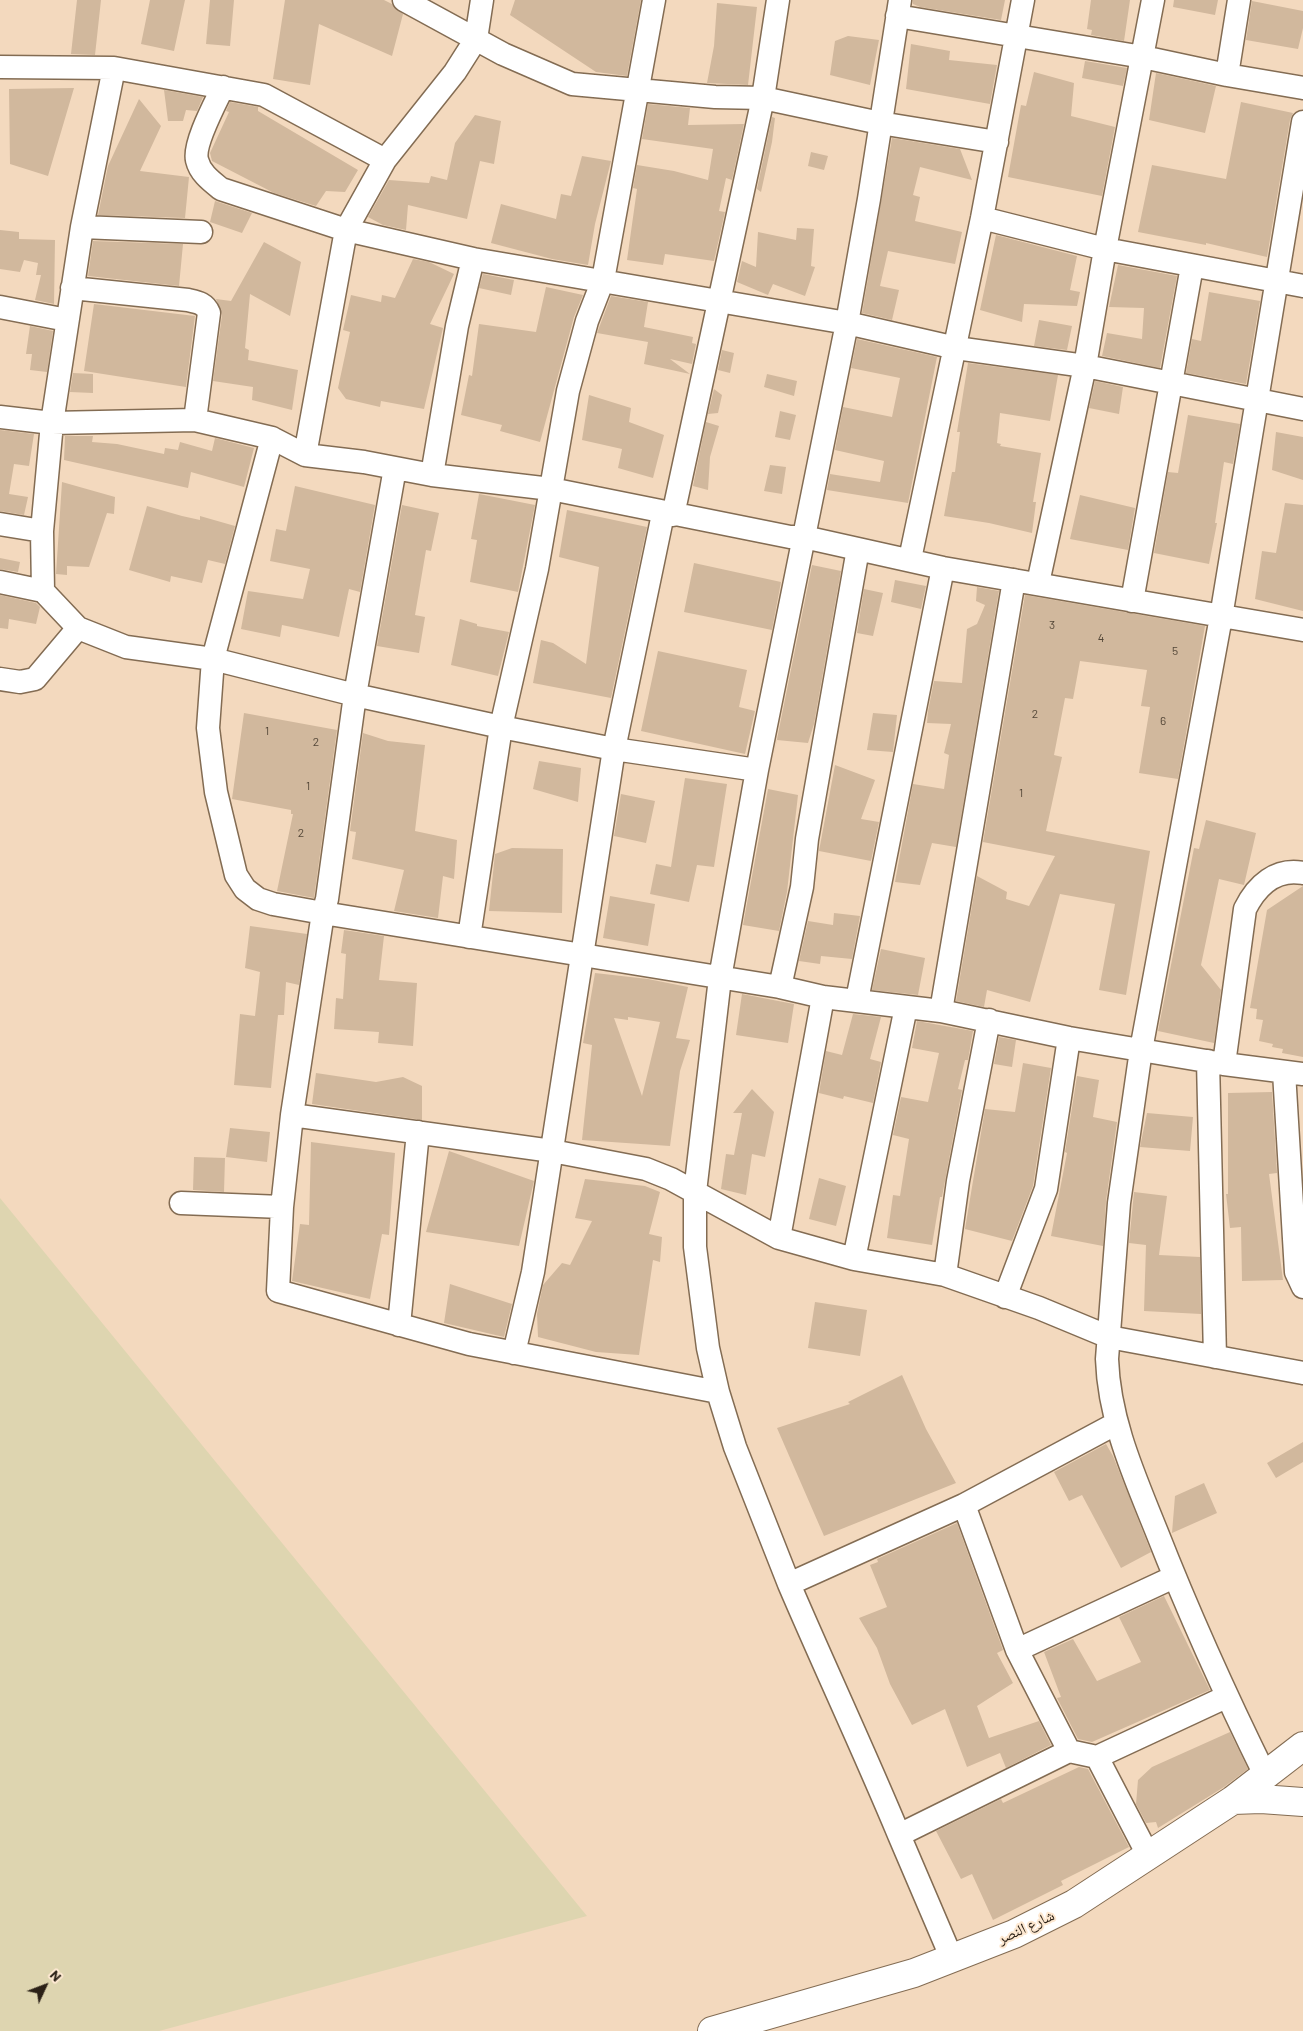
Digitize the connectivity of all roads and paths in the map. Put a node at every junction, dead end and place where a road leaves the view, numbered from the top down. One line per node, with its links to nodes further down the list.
1 (404, 0): 10 (street)
2 (482, 0): 10 (street)
3 (654, 0): 17 (street)
4 (778, 0): 18 (street)
5 (1023, 0): 9 (street)
6 (1153, 0): 11 (street)
7 (1239, 0): 14 (street)
8 (899, 8): 9 (street); 20 (street)
9 (1015, 37): 11 (street); 21 (street)
10 (476, 39): 17 (street); 22 (street)
11 (1143, 57): 14 (street); 27 (street)
12 (0, 67): 13 (street)
13 (114, 68): 15 (street); 24 (street)
14 (1227, 75): 16 (street)
15 (222, 87): 22 (street); 25 (street)
16 (1303, 88)
17 (640, 89): 18 (street); 30 (street)
18 (763, 98): 20 (street); 34 (street)
19 (1303, 122): 31 (street)
20 (880, 124): 21 (street); 37 (street)
21 (996, 142): 23 (street)
22 (385, 160): 25 (street)
23 (982, 218): 27 (street); 38 (street)
24 (82, 228): 26 (street); 33 (street)
25 (346, 230): 28 (street); 47 (street)
26 (201, 232)
27 (1105, 249): 29 (street); 39 (street)
28 (473, 259): 30 (street); 49 (street)
29 (1192, 266): 31 (street); 40 (street)
30 (603, 280): 34 (street); 50 (street)
31 (1276, 281): 32 (street); 41 (street)
32 (1303, 286)
33 (72, 288): 36 (street); 44 (street)
34 (718, 301): 37 (street); 51 (street)
35 (0, 307): 36 (street)
36 (67, 320): 45 (street)
37 (847, 323): 38 (street); 54 (street)
38 (956, 348): 39 (street); 56 (street)
39 (1085, 366): 40 (street); 60 (street)
40 (1170, 382): 41 (street); 62 (street)
41 (1257, 399): 42 (street); 63 (street)
42 (1303, 409)
43 (0, 417): 45 (street)
44 (195, 420): 45 (street); 46 (street)
45 (52, 423): 53 (street)
46 (272, 438): 47 (street); 66 (street)
47 (305, 455): 48 (street)
48 (395, 468): 49 (street); 68 (street)
49 (432, 475): 50 (street)
50 (551, 490): 51 (street); 69 (street)
51 (668, 514): 54 (street); 70 (street)
52 (0, 524): 53 (street)
53 (42, 531): 61 (street)
54 (804, 537): 55 (street); 71 (street)
55 (858, 549): 56 (street); 77 (street)
56 (910, 559): 57 (street)
57 (943, 568): 58 (street); 79 (street)
58 (1014, 580): 60 (street); 81 (street)
59 (0, 582): 61 (street)
60 (1038, 583): 62 (street)
61 (43, 591): 64 (street)
62 (1132, 601): 63 (street)
63 (1222, 617): 65 (street); 84 (street)
64 (78, 628): 66 (street); 67 (street)
65 (1303, 630)
66 (212, 659): 68 (street); 73 (street)
67 (0, 679)
68 (355, 695): 69 (street); 73 (street)
69 (501, 727): 70 (street); 74 (street)
70 (614, 749): 71 (street); 75 (street)
71 (756, 770): 76 (street)
72 (1303, 873): 85 (street)
73 (322, 913): 74 (street); 87 (street)
74 (469, 937): 75 (street)
75 (581, 956): 76 (street); 89 (street)
76 (720, 978): 77 (street); 90 (street)
77 (780, 987): 78 (street)
78 (823, 997): 79 (street); 93 (street)
79 (857, 1000): 80 (street)
80 (906, 1007): 81 (street); 94 (street)
81 (941, 1011): 82 (street)
82 (989, 1020): 83 (street); 95 (street)
83 (1069, 1038): 84 (street); 97 (street)
84 (1141, 1050): 85 (street); 99 (street)
85 (1216, 1062): 86 (street); 101 (street)
86 (1293, 1073): 96 (street)
87 (292, 1115): 88 (street); 92 (street)
88 (418, 1132): 89 (street); 98 (street)
89 (552, 1151): 90 (street); 100 (street)
90 (695, 1192): 93 (street); 103 (street)
91 (181, 1203): 92 (street)
92 (282, 1207): 98 (street)
93 (779, 1238): 94 (street)
94 (854, 1259): 95 (street)
95 (945, 1275): 97 (street)
96 (1303, 1287)
97 (1005, 1297): 99 (street)
98 (399, 1325): 100 (street)
99 (1109, 1338): 101 (street); 104 (street)
100 (514, 1353): 103 (street)
101 (1215, 1357): 102 (street)
102 (1303, 1373)
103 (718, 1392): 107 (street)
104 (1117, 1424): 105 (street); 106 (street)
105 (964, 1505): 107 (street); 108 (street)
106 (1174, 1577): 108 (street); 109 (street)
107 (789, 1584): 116 (street)
108 (1017, 1650): 111 (street)
109 (1226, 1697): 112 (street); 113 (street)
110 (1303, 1746): 113 (main road, شارع النصر)
111 (1069, 1751): 112 (street); 116 (street)
112 (1097, 1757): 117 (street)
113 (1266, 1776): 114 (main road, شارع النصر)
114 (1233, 1800): 115 (main road); 117 (main road, شارع النصر)
115 (1303, 1802)
116 (899, 1835): 118 (street)
117 (1148, 1855): 118 (main road, شارع النصر)
118 (952, 1959): 119 (main road, شارع النصر)
119 (712, 2031)

